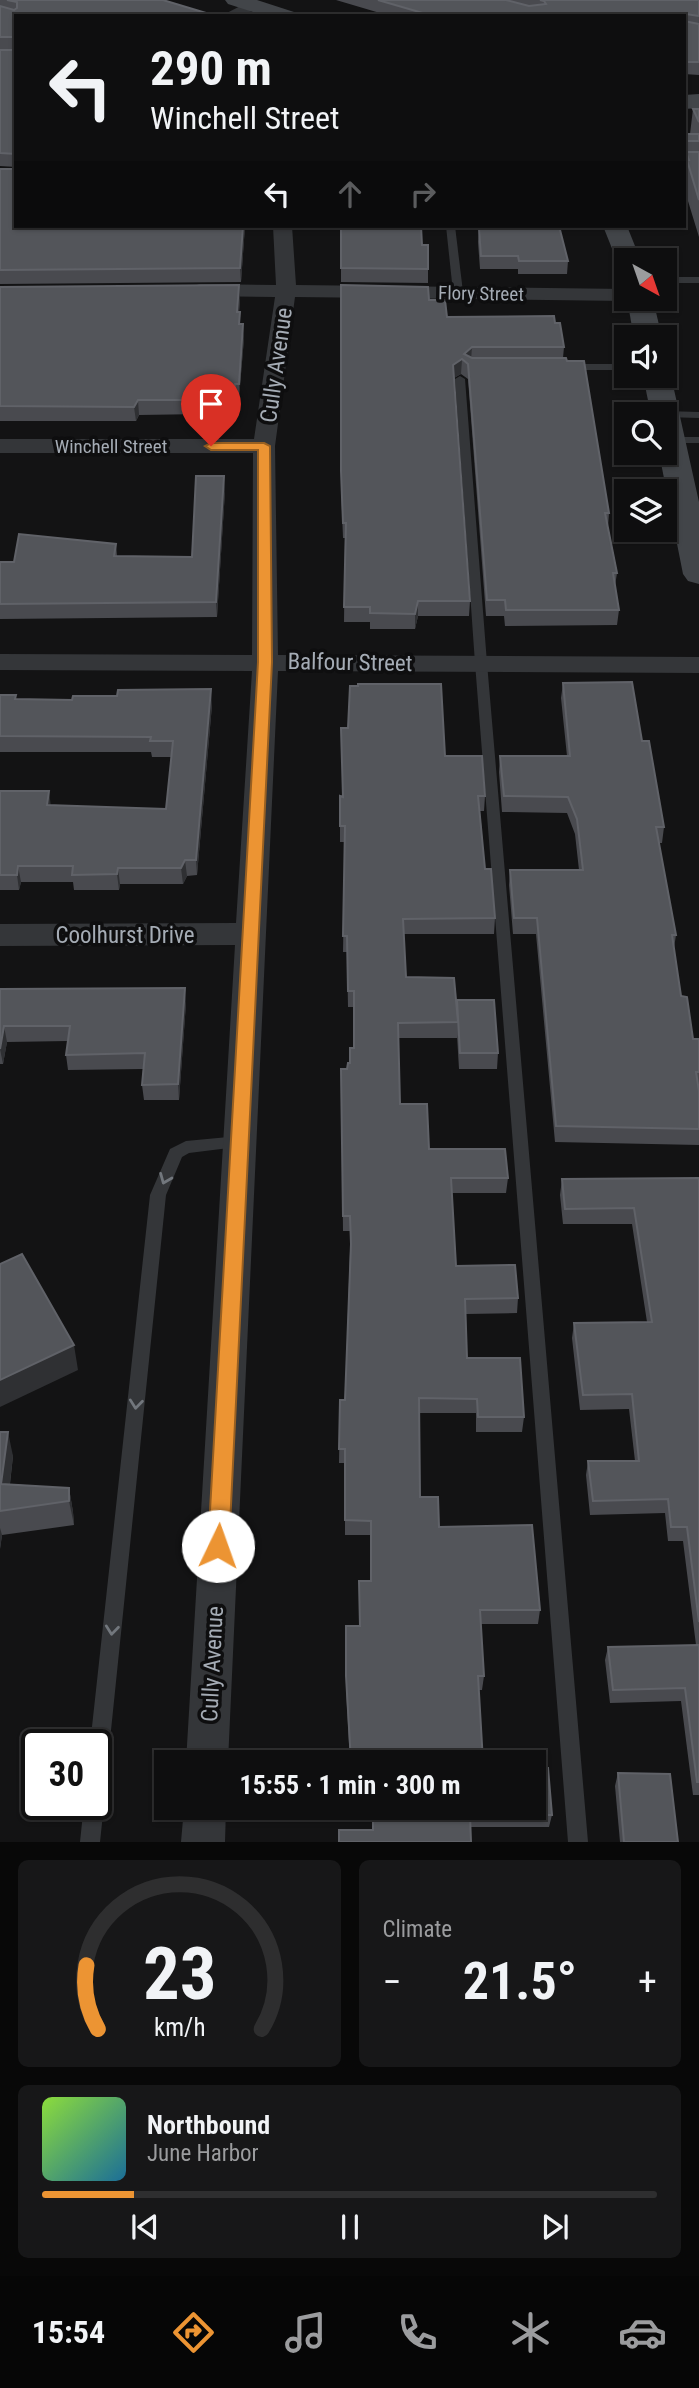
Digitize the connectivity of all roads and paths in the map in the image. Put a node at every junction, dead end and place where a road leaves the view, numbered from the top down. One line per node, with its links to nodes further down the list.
1 (243, 2): 2 (main road)
2 (281, 14)
3 (282, 228): 10 (street, Cully Avenue)
4 (450, 228): 11 (lane)
5 (616, 228): 6 (main road)
6 (623, 248)
7 (677, 280): 8 (lane)
8 (699, 280)
9 (177, 290): 10 (street, Flory Street)
10 (286, 290): 11 (street, Flory Street); 20 (street, Cully Avenue)
11 (458, 292): 12 (street, Flory Street)
12 (614, 295)
13 (562, 367): 14 (lane)
14 (614, 368)
15 (460, 379): 25 (lane)
16 (662, 388): 18 (main road)
17 (699, 415): 18 (lane)
18 (678, 432): 21 (main road)
19 (0, 446): 20 (street, Winchell Street)
20 (264, 446): 24 (street, Cully Avenue)
21 (691, 499): 22 (main road)
22 (699, 573)
23 (0, 662): 24 (street, Balfour Street)
24 (265, 662): 25 (street, Balfour Street); 27 (street, Cully Avenue)
25 (481, 663): 26 (street, Balfour Street); 36 (lane)
26 (699, 665)
27 (249, 934): 28 (street, Coolhurst Drive); 29 (street, Cully Avenue)
28 (0, 935)
29 (239, 1142): 30 (lane, one-way to 30); 31 (street, Cully Avenue)
30 (101, 1729)
31 (208, 1750)
32 (92, 1820): 34 (lane)
33 (204, 1820): 35 (street)
34 (90, 1842)
35 (203, 1842)
36 (578, 1842)

